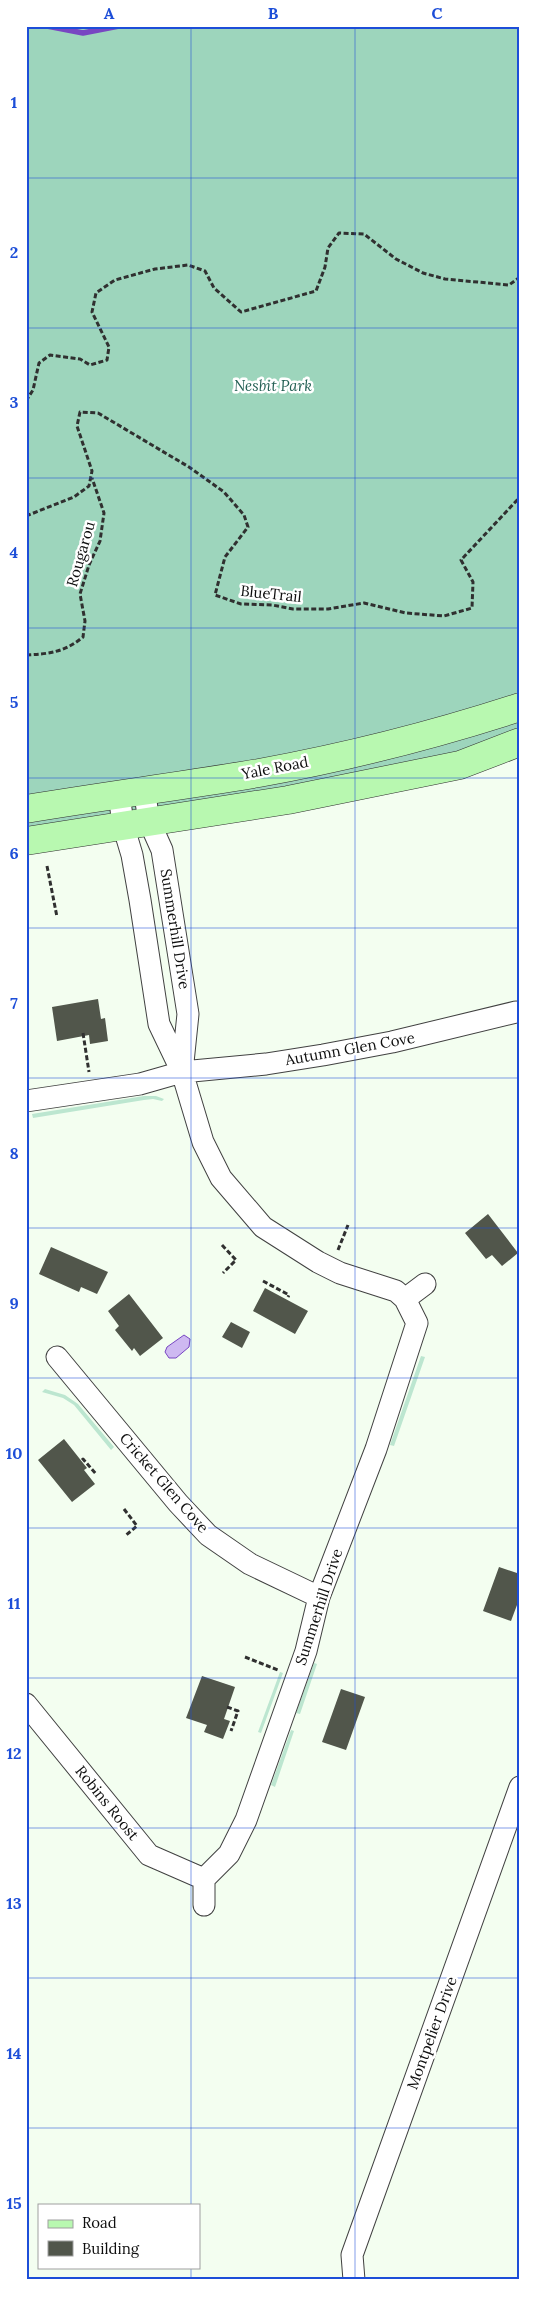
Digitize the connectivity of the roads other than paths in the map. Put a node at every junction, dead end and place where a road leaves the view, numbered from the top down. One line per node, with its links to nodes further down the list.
1 (520, 707): 3 (main road, Yale Road)
2 (520, 742): 5 (main road)
3 (132, 791): 4 (main road, Yale Road); 5 (street, Summerhill Drive)
4 (26, 809)
5 (136, 823): 6 (main road); 8 (street, Summerhill Drive); 8 (street, Summerhill Drive)
6 (26, 841)
7 (516, 1012): 8 (street, Autumn Glen Cove)
8 (182, 1072): 9 (street, Autumn Glen Cove); 11 (street, Summerhill Drive)
9 (26, 1101)
10 (425, 1284): 11 (street)
11 (405, 1299): 13 (street, Summerhill Drive)
12 (57, 1357): 13 (street, Cricket Glen Cove)
13 (319, 1597): 16 (street, Summerhill Drive)
14 (26, 1704): 16 (street, Robins Roost)
15 (520, 1787): 18 (street, Montpelier Drive)
16 (204, 1879): 17 (street)
17 (204, 1905)
18 (354, 2280)

